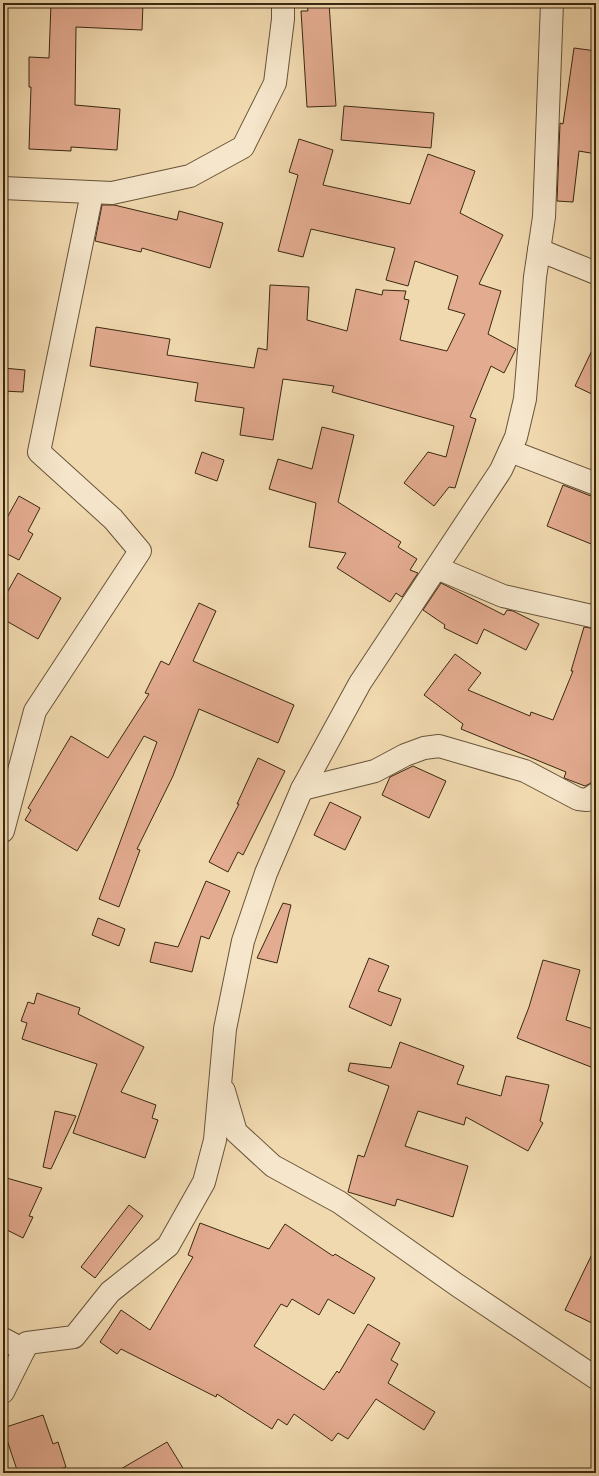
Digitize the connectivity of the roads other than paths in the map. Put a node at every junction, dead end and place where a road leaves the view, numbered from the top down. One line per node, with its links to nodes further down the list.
1 (283, 3): 4 (street)
2 (552, 3): 5 (street)
3 (3, 188): 4 (street)
4 (92, 193): 13 (street)
5 (539, 250): 6 (street); 7 (street)
6 (596, 273)
7 (510, 451): 8 (street); 9 (street)
8 (596, 484)
9 (437, 568): 10 (street); 11 (street)
10 (596, 617)
11 (302, 789): 12 (street); 14 (street)
12 (596, 794)
13 (3, 831)
14 (220, 1078): 16 (street); 17 (street)
15 (3, 1339): 16 (street)
16 (24, 1350): 18 (street)
17 (596, 1378)
18 (3, 1392)

